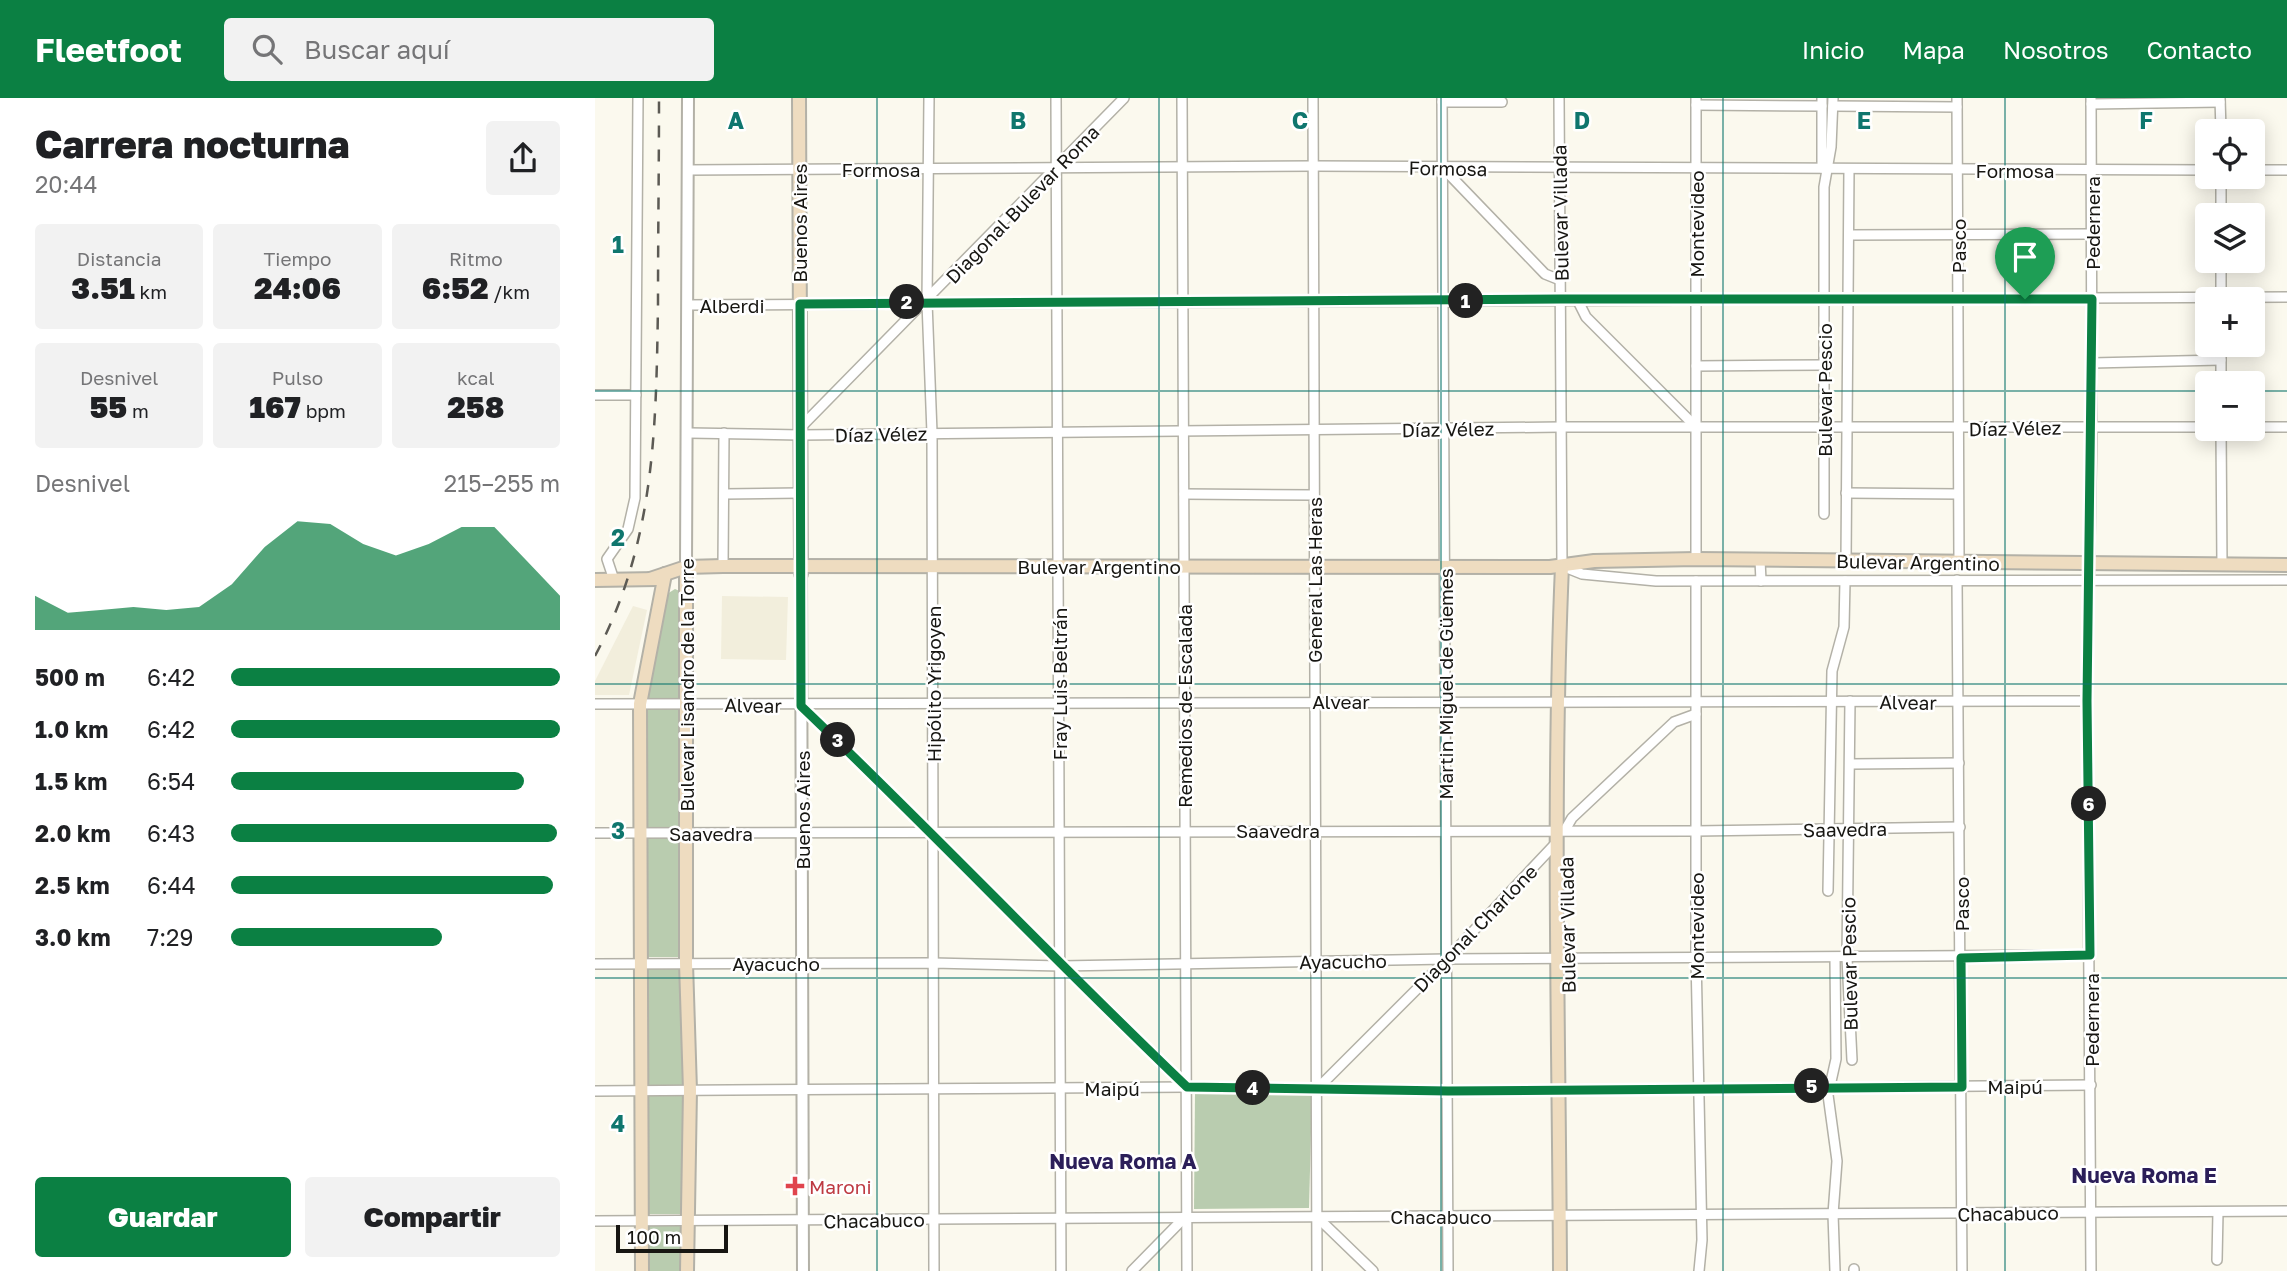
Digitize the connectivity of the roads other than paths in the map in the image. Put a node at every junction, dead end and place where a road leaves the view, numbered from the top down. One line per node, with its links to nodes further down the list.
1 (638, 98): 62 (street)
2 (688, 98): 29 (street, Bulevar Lisandro de la Torre)
3 (799, 98): 25 (main road, Buenos Aires)
4 (929, 98): 26 (street, Hipólito Yrigoyen)
5 (1056, 98): 21 (street, Fray Luis Beltrán)
6 (1124, 98): 21 (street, Diagonal Bulevar Roma)
7 (1182, 98): 22 (street, Remedios de Escalada)
8 (1313, 98): 19 (street, General Las Heras)
9 (1559, 98): 27 (street, Bulevar Villada)
10 (1442, 100): 13 (street); 20 (street, Martin Miguel de Güemes)
11 (2220, 100): 12 (street); 18 (street)
12 (2091, 101): 31 (street, Pedernera)
13 (1502, 102)
14 (1696, 102): 15 (street); 23 (street, Montevideo)
15 (1822, 102): 24 (street)
16 (1833, 102): 17 (street); 24 (street, Bulevar Pescio)
17 (1957, 102): 30 (street, Pasco)
18 (2221, 119)
19 (1313, 166): 20 (street, Formosa); 22 (street, Formosa); 51 (street, General Las Heras)
20 (1442, 167): 27 (street, Formosa); 38 (street); 52 (street, Martin Miguel de Güemes)
21 (1057, 168): 22 (street, Formosa); 26 (street, Formosa); 49 (street, Diagonal Bulevar Roma); 53 (street, Fray Luis Beltrán)
22 (1182, 168): 50 (street, Remedios de Escalada)
23 (1695, 168): 24 (street, Formosa); 27 (street, Formosa); 43 (street, Montevideo)
24 (1824, 168): 28 (street, Formosa); 48 (street, Bulevar Pescio)
25 (799, 169): 26 (street, Formosa); 29 (street, Formosa); 54 (main road, Buenos Aires)
26 (929, 169): 49 (street, Hipólito Yrigoyen)
27 (1559, 169): 38 (street, Bulevar Villada)
28 (1849, 169): 30 (street, Formosa); 36 (street, Bulevar Pescio)
29 (688, 170): 55 (street, Bulevar Lisandro de la Torre)
30 (1957, 170): 31 (street, Formosa); 37 (street, Pasco)
31 (2092, 170): 32 (street, Formosa); 35 (street, Pedernera)
32 (2195, 170)
33 (2265, 170): 34 (street)
34 (2287, 170)
35 (2092, 234): 37 (street); 46 (street, Pedernera)
36 (1850, 235): 37 (street); 44 (street, Bulevar Pescio)
37 (1958, 236): 45 (street, Pasco)
38 (1560, 280): 41 (street, Bulevar Villada)
39 (2287, 297): 40 (street, Alberdi)
40 (2265, 298)
41 (1561, 299): 42 (street, Alberdi); 52 (street, Alberdi); 66 (street, Bulevar Villada)
42 (1577, 299): 43 (street, Alberdi); 67 (street)
43 (1696, 299): 48 (street, Alberdi); 59 (street, Montevideo)
44 (1847, 299): 45 (street, Alberdi); 48 (street, Alberdi); 64 (street, Bulevar Pescio)
45 (1958, 299): 46 (street, Alberdi); 72 (street, Pasco)
46 (2092, 299): 47 (street, Alberdi); 57 (street, Pedernera)
47 (2195, 299)
48 (1824, 300): 58 (street, Bulevar Pescio)
49 (927, 302): 53 (street, Alberdi); 54 (street, Alberdi); 75 (street, Diagonal Bulevar Roma); 79 (street, Hipólito Yrigoyen)
50 (1182, 302): 51 (street, Alberdi); 53 (street, Alberdi); 73 (street, Remedios de Escalada)
51 (1313, 302): 52 (street, Alberdi); 74 (street, General Las Heras)
52 (1442, 302): 71 (street, Martin Miguel de Güemes)
53 (1056, 303): 76 (street, Fray Luis Beltrán)
54 (800, 304): 55 (street, Alberdi); 75 (main road, Buenos Aires)
55 (688, 305): 77 (street, Bulevar Lisandro de la Torre)
56 (2221, 360): 57 (street); 60 (street)
57 (2092, 363): 68 (street, Pedernera)
58 (1823, 365): 59 (street); 63 (street, Bulevar Pescio)
59 (1696, 366): 67 (street, Montevideo)
60 (2221, 371)
61 (595, 395): 62 (street)
62 (636, 395): 89 (street)
63 (1823, 426): 64 (street, Díaz Vélez); 67 (street, Díaz Vélez); 87 (street, Bulevar Pescio)
64 (1847, 426): 72 (street, Díaz Vélez); 82 (street, Bulevar Pescio)
65 (2287, 426): 70 (street)
66 (1561, 427): 67 (street, Díaz Vélez); 71 (street, Díaz Vélez); 99 (street, Bulevar Villada)
67 (1696, 427): 90 (street, Montevideo)
68 (2092, 427): 69 (street, Díaz Vélez); 72 (street, Díaz Vélez); 95 (street, Pedernera)
69 (2195, 427)
70 (2265, 427)
71 (1444, 429): 74 (street, Díaz Vélez); 100 (street, Martin Miguel de Güemes)
72 (1958, 429): 85 (street, Pasco)
73 (1183, 430): 74 (street, Díaz Vélez); 76 (street, Díaz Vélez); 84 (street, Remedios de Escalada)
74 (1313, 430): 86 (street, General Las Heras)
75 (800, 431): 78 (street, Díaz Vélez); 79 (street, Díaz Vélez); 81 (main road, Buenos Aires)
76 (1057, 431): 79 (street, Díaz Vélez); 101 (street, Fray Luis Beltrán)
77 (689, 433): 78 (street, Díaz Vélez); 104 (street, Bulevar Lisandro de la Torre)
78 (724, 433): 83 (street)
79 (932, 433): 106 (street, Hipólito Yrigoyen)
80 (2221, 441): 96 (street)
81 (800, 493): 83 (street); 105 (main road, Buenos Aires)
82 (1846, 493): 85 (street); 93 (street, Bulevar Pescio)
83 (724, 494): 98 (street)
84 (1184, 494): 86 (street); 102 (street, Remedios de Escalada)
85 (1958, 494): 94 (street, Pasco)
86 (1314, 495): 103 (street, General Las Heras)
87 (1824, 514)
88 (595, 559): 89 (street)
89 (607, 559): 111 (street)
90 (1696, 559): 91 (main road, Bulevar Argentino); 92 (main road, Bulevar Argentino)
91 (1637, 560): 99 (main road, Bulevar Argentino); 108 (street)
92 (1760, 560): 93 (main road, Bulevar Argentino); 115 (street)
93 (1846, 561): 94 (main road, Bulevar Argentino)
94 (1959, 562): 95 (main road, Bulevar Argentino)
95 (2091, 563): 96 (main road, Bulevar Argentino); 109 (street, Pedernera)
96 (2222, 565): 97 (main road, Bulevar Argentino)
97 (2287, 565)
98 (723, 566): 104 (main road, Bulevar Argentino); 105 (main road, Bulevar Argentino)
99 (1556, 567): 100 (main road, Bulevar Argentino); 108 (street); 119 (main road, Bulevar Villada)
100 (1444, 568): 103 (main road, Bulevar Argentino); 122 (street, Martin Miguel de Güemes)
101 (1058, 569): 102 (main road, Bulevar Argentino); 106 (main road, Bulevar Argentino); 132 (street, Fray Luis Beltrán)
102 (1184, 569): 103 (main road, Bulevar Argentino); 125 (street, Remedios de Escalada)
103 (1314, 569): 121 (street, General Las Heras)
104 (687, 570): 105 (main road, Bulevar Argentino); 107 (main road, Bulevar Argentino); 117 (main road, Bulevar Lisandro de la Torre)
105 (801, 570): 106 (main road, Bulevar Argentino); 133 (street, Buenos Aires)
106 (933, 570): 128 (street, Hipólito Yrigoyen)
107 (665, 576): 111 (main road, Bulevar Argentino); 118 (main road, Bulevar Lisandro de la Torre)
108 (1638, 578): 114 (street)
109 (2089, 579): 112 (street); 113 (street); 124 (street, Pedernera)
110 (595, 580): 111 (main road, Bulevar Argentino)
111 (614, 580)
112 (1957, 580): 116 (street); 127 (street, Pasco)
113 (2287, 580)
114 (1696, 581): 115 (street); 126 (street, Montevideo)
115 (1761, 581): 116 (street)
116 (1845, 581): 120 (street, Bulevar Pescio)
117 (687, 592): 118 (main road); 131 (main road, Bulevar Lisandro de la Torre)
118 (661, 596): 130 (main road, Bulevar Lisandro de la Torre)
119 (1562, 700): 122 (street, Alvear); 126 (street, Alvear); 149 (main road, Bulevar Villada)
120 (1831, 700): 123 (street, Alvear); 126 (street, Alvear); 140 (street, Bulevar Pescio)
121 (1314, 701): 122 (street, Alvear); 125 (street, Alvear); 141 (street, General Las Heras)
122 (1445, 701): 139 (street, Martin Miguel de Güemes)
123 (1850, 701): 127 (street, Alvear); 136 (street, Bulevar Pescio)
124 (2087, 701): 127 (street, Alvear); 152 (street, Pedernera)
125 (1184, 702): 132 (street, Alvear); 143 (street, Remedios de Escalada)
126 (1696, 702): 134 (street, Montevideo)
127 (1959, 702): 135 (street, Pasco)
128 (933, 703): 132 (street, Alvear); 133 (street, Alvear); 146 (street, Hipólito Yrigoyen)
129 (595, 704): 130 (street, Alvear)
130 (640, 704): 131 (street, Alvear); 147 (main road, Bulevar Lisandro de la Torre)
131 (686, 704): 133 (street, Alvear); 148 (main road, Bulevar Lisandro de la Torre)
132 (1059, 704): 142 (street, Fray Luis Beltrán)
133 (801, 706): 145 (street, Buenos Aires); 146 (street)
134 (1696, 714): 144 (street, Montevideo); 149 (street, Diagonal Charlone)
135 (1959, 763): 136 (street); 137 (street, Pasco)
136 (1851, 764): 138 (street, Bulevar Pescio)
137 (1961, 827): 138 (street, Saavedra); 156 (street, Pasco)
138 (1849, 828): 140 (street, Saavedra); 155 (street, Bulevar Pescio)
139 (1446, 829): 141 (street, Saavedra); 149 (street, Saavedra); 157 (street, Martin Miguel de Güemes)
140 (1829, 829): 144 (street, Saavedra); 151 (street, Bulevar Pescio)
141 (1315, 830): 143 (street, Saavedra); 159 (street, General Las Heras)
142 (1060, 831): 143 (street, Saavedra); 146 (street, Saavedra); 166 (street, Fray Luis Beltrán)
143 (1185, 831): 165 (street, Remedios de Escalada)
144 (1696, 831): 149 (street, Saavedra); 153 (street, Montevideo)
145 (802, 832): 146 (street, Saavedra); 148 (street, Saavedra); 161 (street, Buenos Aires)
146 (933, 832): 162 (street, Hipólito Yrigoyen); 166 (street)
147 (641, 833): 148 (street, Saavedra); 150 (street, Saavedra); 164 (main road, Bulevar Lisandro de la Torre)
148 (686, 833): 160 (main road, Bulevar Lisandro de la Torre)
149 (1561, 833): 157 (street, Diagonal Charlone); 158 (main road, Bulevar Villada)
150 (595, 834)
151 (1828, 891)
152 (2090, 955): 156 (street, Ayacucho); 169 (street, Pedernera)
153 (1696, 957): 154 (street, Ayacucho); 158 (street, Ayacucho); 171 (street, Montevideo)
154 (1835, 958): 155 (street, Ayacucho); 168 (street, Bulevar Pescio)
155 (1847, 958): 156 (street, Ayacucho); 167 (street, Bulevar Pescio)
156 (1961, 958): 172 (street, Pasco)
157 (1447, 959): 158 (street, Ayacucho); 159 (street, Ayacucho); 174 (street, Diagonal Charlone); 180 (street, Martin Miguel de Güemes)
158 (1563, 959): 175 (main road, Bulevar Villada)
159 (1315, 961): 165 (street, Ayacucho); 174 (street, General Las Heras)
160 (686, 963): 161 (street, Ayacucho); 164 (street, Ayacucho); 176 (main road, Bulevar Lisandro de la Torre)
161 (802, 963): 162 (street, Ayacucho); 181 (street, Buenos Aires)
162 (933, 963): 166 (street, Ayacucho); 177 (street, Hipólito Yrigoyen)
163 (595, 964): 164 (street, Ayacucho)
164 (641, 964): 179 (main road, Bulevar Lisandro de la Torre)
165 (1185, 964): 166 (street, Ayacucho); 170 (street, Remedios de Escalada)
166 (1061, 966): 170 (street); 173 (street, Fray Luis Beltrán)
167 (1852, 1060)
168 (1829, 1086): 171 (street, Maipú); 172 (street, Maipú); 186 (street, Bulevar Pescio)
169 (2091, 1086): 172 (street, Maipú); 182 (street, Pedernera)
170 (1187, 1087): 173 (street, Maipú); 174 (street, Maipú); 187 (street, Remedios de Escalada)
171 (1698, 1087): 175 (street, Maipú); 191 (street, Montevideo)
172 (1962, 1087): 185 (street, Pasco)
173 (1060, 1088): 177 (street, Maipú); 193 (street, Fray Luis Beltrán)
174 (1317, 1089): 180 (street, Maipú); 188 (street, General Las Heras)
175 (1564, 1089): 180 (street, Maipú); 190 (main road, Bulevar Villada)
176 (690, 1090): 179 (street, Maipú); 181 (street, Maipú); 195 (main road, Bulevar Lisandro de la Torre)
177 (934, 1090): 181 (street, Maipú); 192 (street, Hipólito Yrigoyen)
178 (595, 1091): 179 (street, Maipú)
179 (642, 1091): 194 (main road, Bulevar Lisandro de la Torre)
180 (1448, 1091): 189 (street, Martin Miguel de Güemes)
181 (803, 1092): 197 (street, Buenos Aires)
182 (2090, 1212): 183 (street, Chacabuco); 185 (street, Chacabuco); 214 (street, Pedernera)
183 (2218, 1212): 184 (street, Chacabuco); 198 (street)
184 (2287, 1212)
185 (1963, 1213): 186 (street, Chacabuco); 213 (street, Pasco)
186 (1833, 1214): 191 (street, Chacabuco); 212 (street, Bulevar Pescio)
187 (1187, 1216): 188 (street, Chacabuco); 193 (street, Chacabuco); 204 (street); 205 (street, Remedios de Escalada)
188 (1317, 1216): 189 (street, Chacabuco); 206 (street, General Las Heras); 207 (street)
189 (1448, 1216): 190 (street, Chacabuco); 208 (street, Martin Miguel de Güemes)
190 (1564, 1216): 191 (street, Chacabuco); 209 (main road, Bulevar Villada); 210 (main road, Bulevar Villada)
191 (1701, 1216): 211 (street, Montevideo)
192 (934, 1219): 193 (street, Chacabuco); 197 (street, Chacabuco); 202 (street, Hipólito Yrigoyen)
193 (1062, 1219): 203 (street, Fray Luis Beltrán)
194 (641, 1220): 195 (street, Chacabuco); 196 (street, Chacabuco); 199 (main road, Bulevar Lisandro de la Torre)
195 (687, 1220): 197 (street, Chacabuco); 200 (main road, Bulevar Lisandro de la Torre)
196 (595, 1221)
197 (803, 1222): 201 (street, Buenos Aires)
198 (2217, 1260)
199 (642, 1271)
200 (687, 1271)
201 (803, 1271)
202 (934, 1271)
203 (1061, 1271)
204 (1132, 1271)
205 (1187, 1271)
206 (1317, 1271)
207 (1373, 1271)
208 (1448, 1271)
209 (1560, 1271)
210 (1569, 1271)
211 (1699, 1271)
212 (1835, 1271)
213 (1962, 1271)
214 (2091, 1271)

